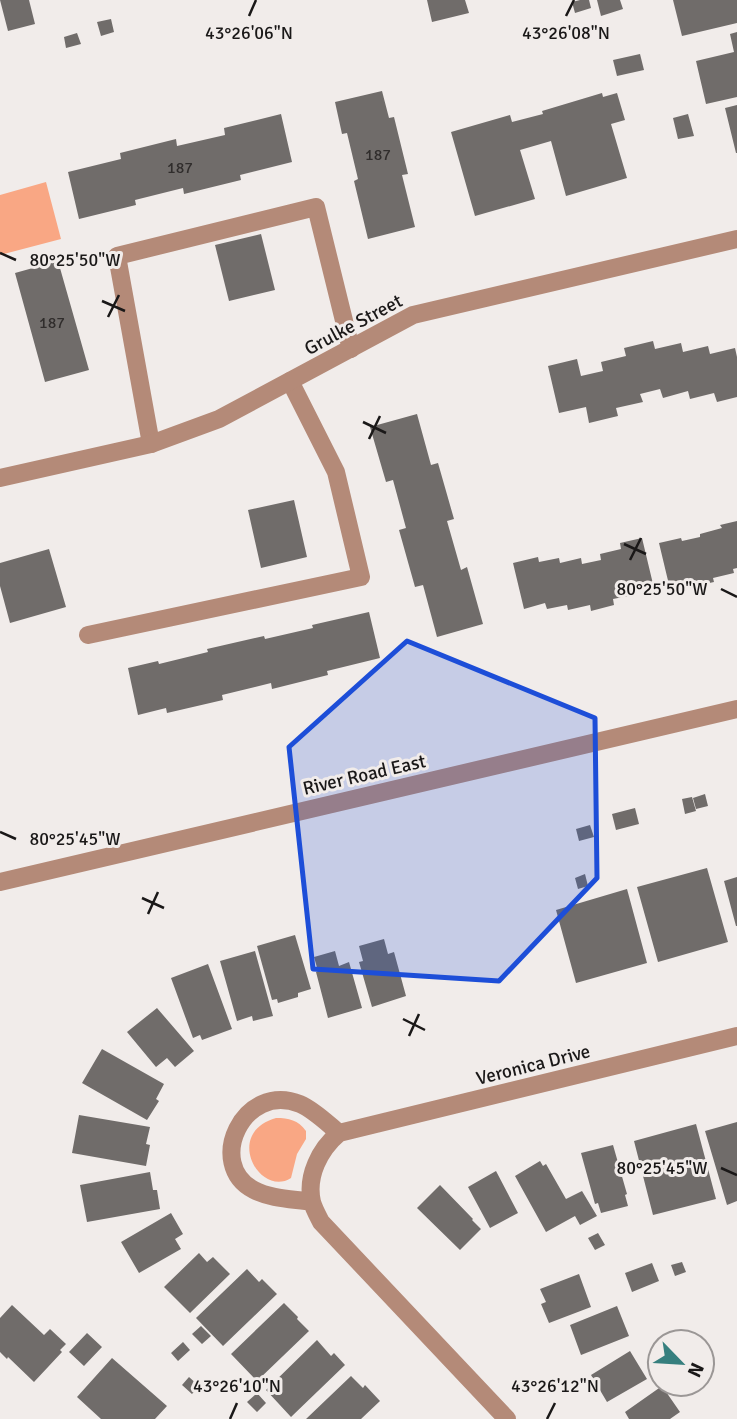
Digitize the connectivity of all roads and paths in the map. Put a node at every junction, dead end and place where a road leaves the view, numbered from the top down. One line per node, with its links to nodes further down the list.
1 (737, 239): 2 (street, Grulke Street)
2 (351, 349): 3 (street, Grulke Street); 4 (street)
3 (290, 381): 4 (street, Grulke Street); 6 (street)
4 (151, 444): 5 (street, Grulke Street)
5 (0, 478)
6 (88, 635)
7 (737, 709): 8 (street, River Road East)
8 (0, 882)
9 (737, 1036): 10 (street, Veronica Drive)
10 (339, 1133): 11 (street); 11 (street)
11 (312, 1202): 12 (street)
12 (503, 1418)

